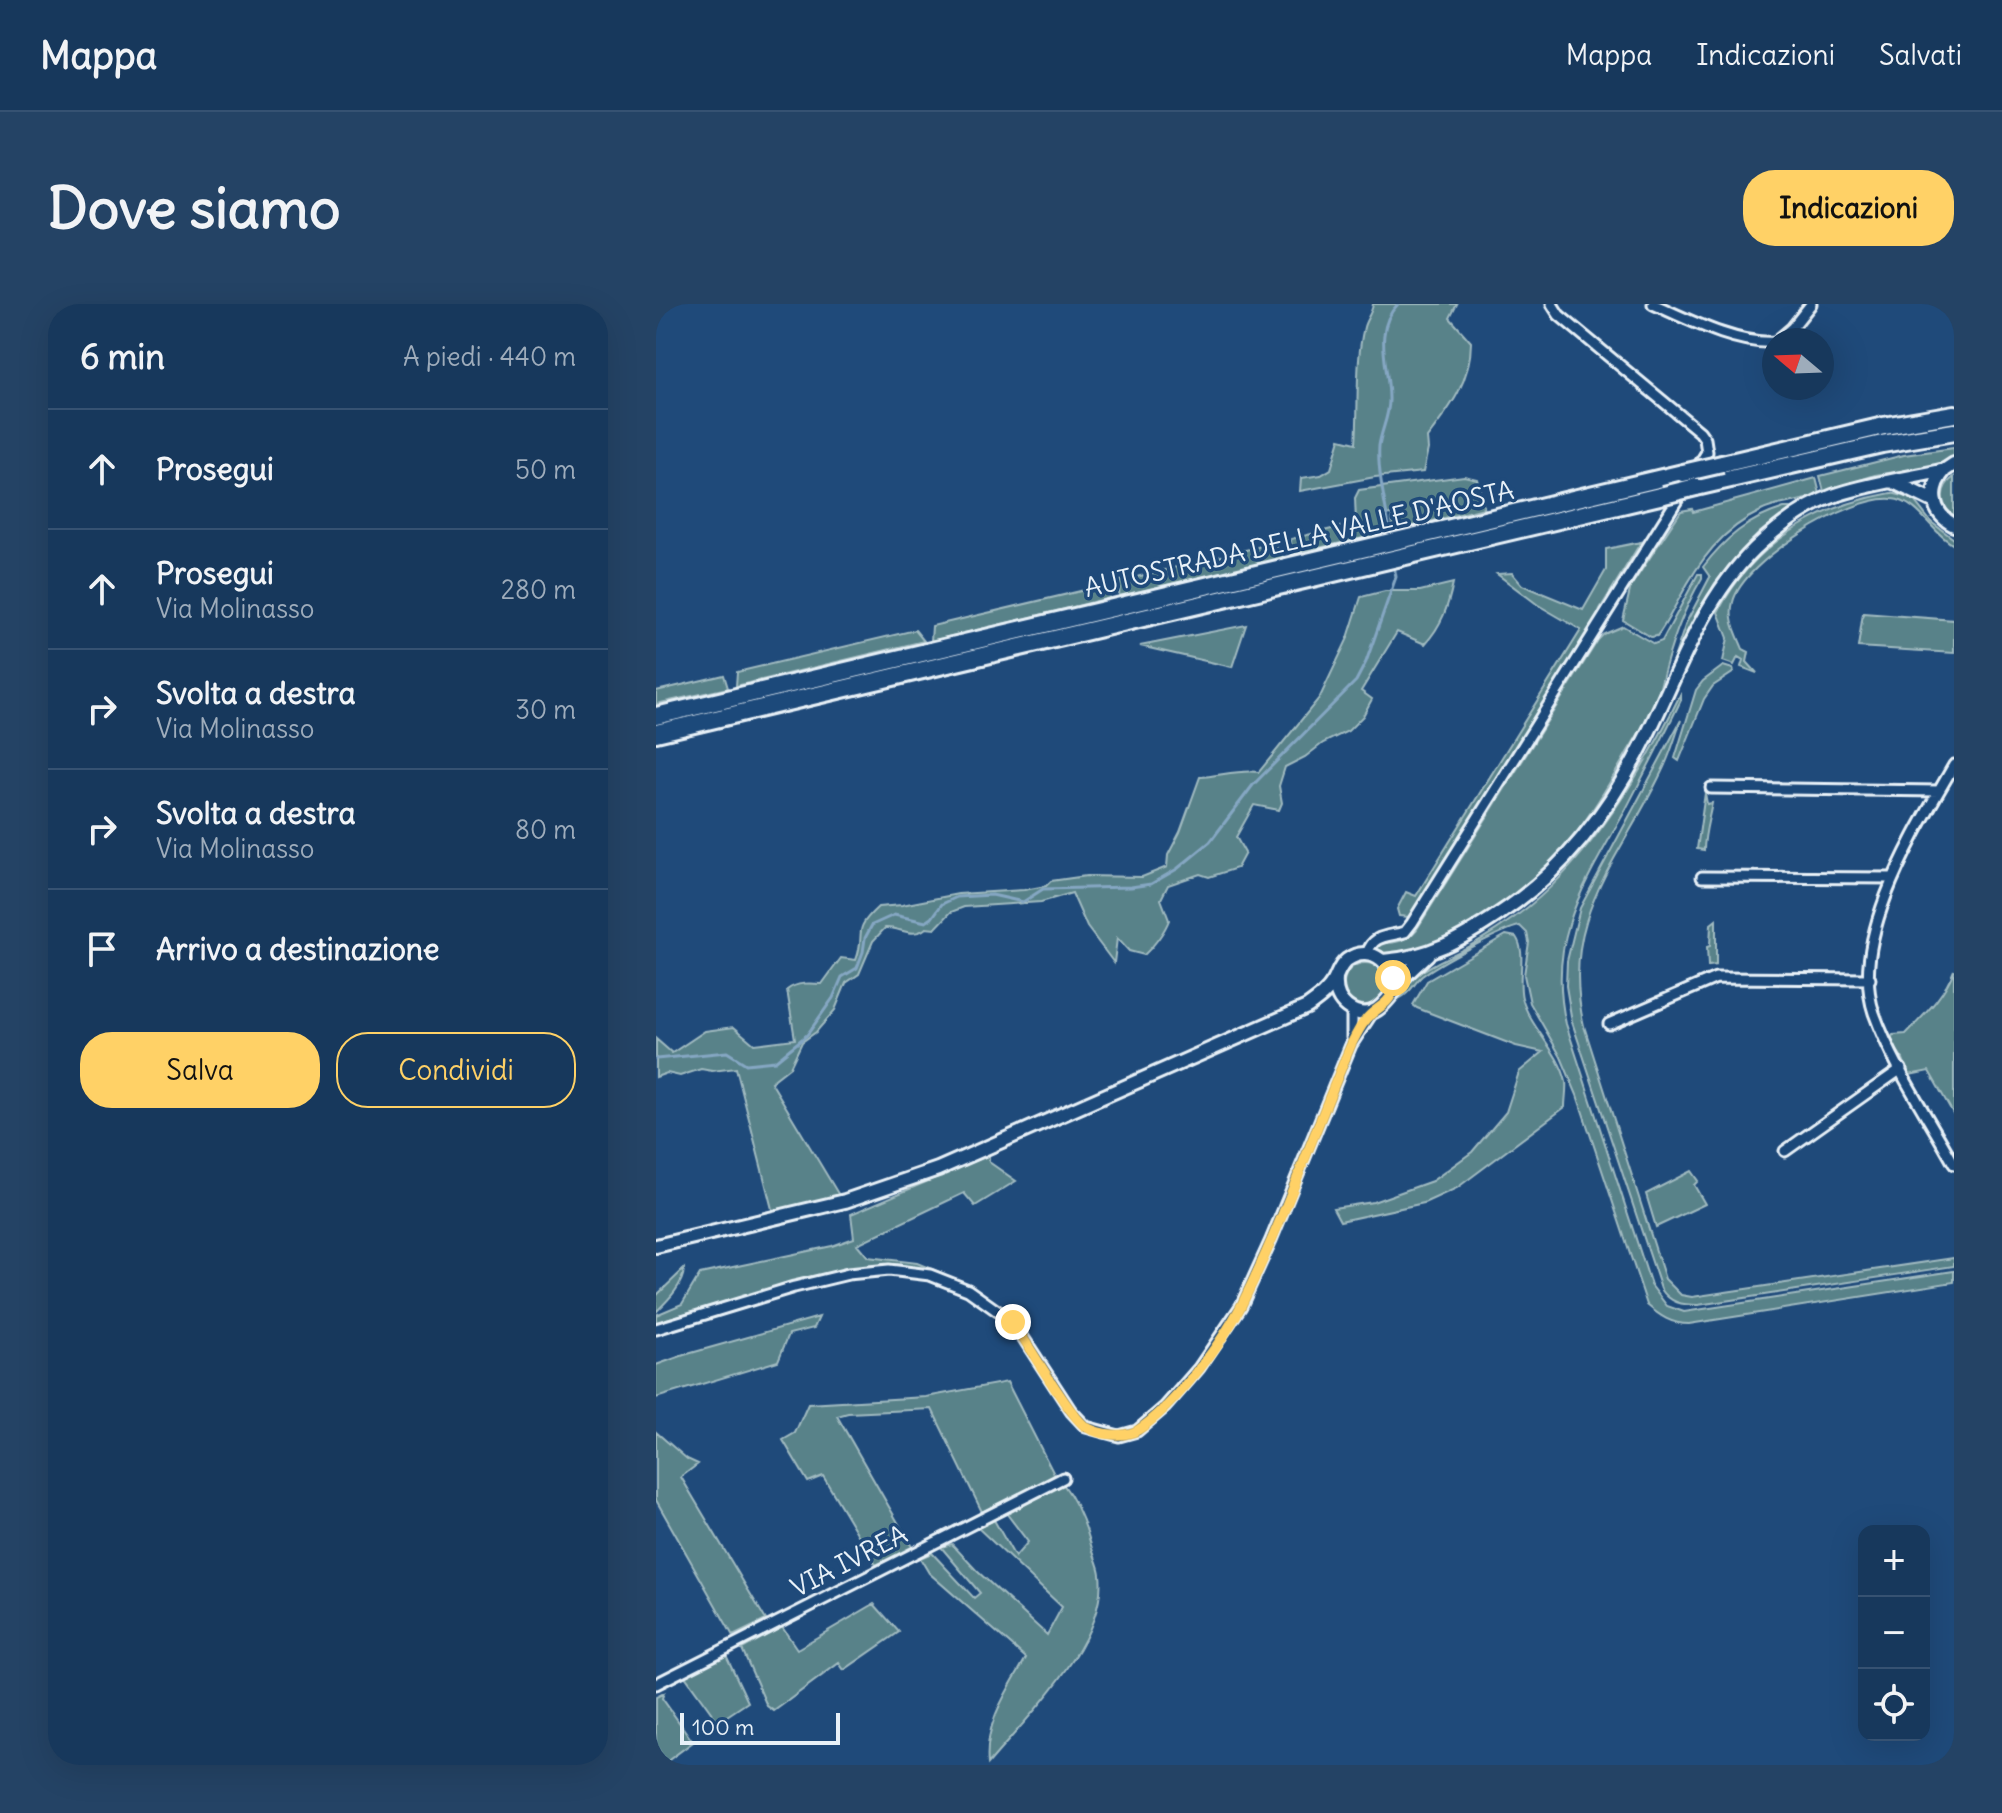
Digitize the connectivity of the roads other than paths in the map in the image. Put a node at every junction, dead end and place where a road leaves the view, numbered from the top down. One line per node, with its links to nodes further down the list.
1 (1552, 304): 24 (street)
2 (1653, 304): 5 (street)
3 (1811, 304): 4 (street)
4 (1792, 328)
5 (1762, 343)
6 (1954, 414): 11 (highway, AUTOSTRADA DELLA VALLE D'AOSTA, bridge)
7 (1954, 432): 11 (highway, AUTOSTRADA DELLA VALLE D'AOSTA, bridge)
8 (1950, 467): 9 (main road); 10 (main road)
9 (1894, 482): 10 (main road); 25 (main road)
10 (1933, 501): 12 (main road)
11 (1500, 525): 13 (highway, AUTOSTRADA DELLA VALLE D'AOSTA)
12 (1954, 525)
13 (1390, 550): 14 (highway, AUTOSTRADA DELLA VALLE D'AOSTA); 14 (highway, AUTOSTRADA DELLA VALLE D'AOSTA)
14 (1277, 577): 15 (highway, AUTOSTRADA DELLA VALLE D'AOSTA); 15 (highway, AUTOSTRADA DELLA VALLE D'AOSTA)
15 (921, 662): 16 (highway, AUTOSTRADA DELLA VALLE D'AOSTA)
16 (732, 706): 17 (highway, AUTOSTRADA DELLA VALLE D'AOSTA); 18 (highway, AUTOSTRADA DELLA VALLE D'AOSTA)
17 (656, 716)
18 (656, 733)
19 (1954, 765): 21 (street)
20 (1711, 788): 21 (street)
21 (1939, 791): 23 (street)
22 (1702, 877): 23 (street)
23 (1893, 878): 28 (street)
24 (1367, 954): 26 (main road); 27 (main road)
25 (1428, 954): 26 (main road); 29 (main road)
26 (1383, 961): 29 (main road)
27 (1336, 979): 30 (main road); 31 (main road)
28 (1870, 979): 33 (street); 35 (street)
29 (1392, 994): 32 (main road)
30 (1307, 1007): 31 (main road); 38 (main road)
31 (1348, 1008): 32 (main road); 34 (street)
32 (1373, 1012): 34 (street)
33 (1609, 1024)
34 (1351, 1045): 39 (street)
35 (1901, 1069): 36 (street); 37 (street)
36 (1785, 1151)
37 (1954, 1164)
38 (656, 1246)
39 (656, 1329)
40 (1063, 1478): 41 (street, VIA IVREA)
41 (656, 1684)

